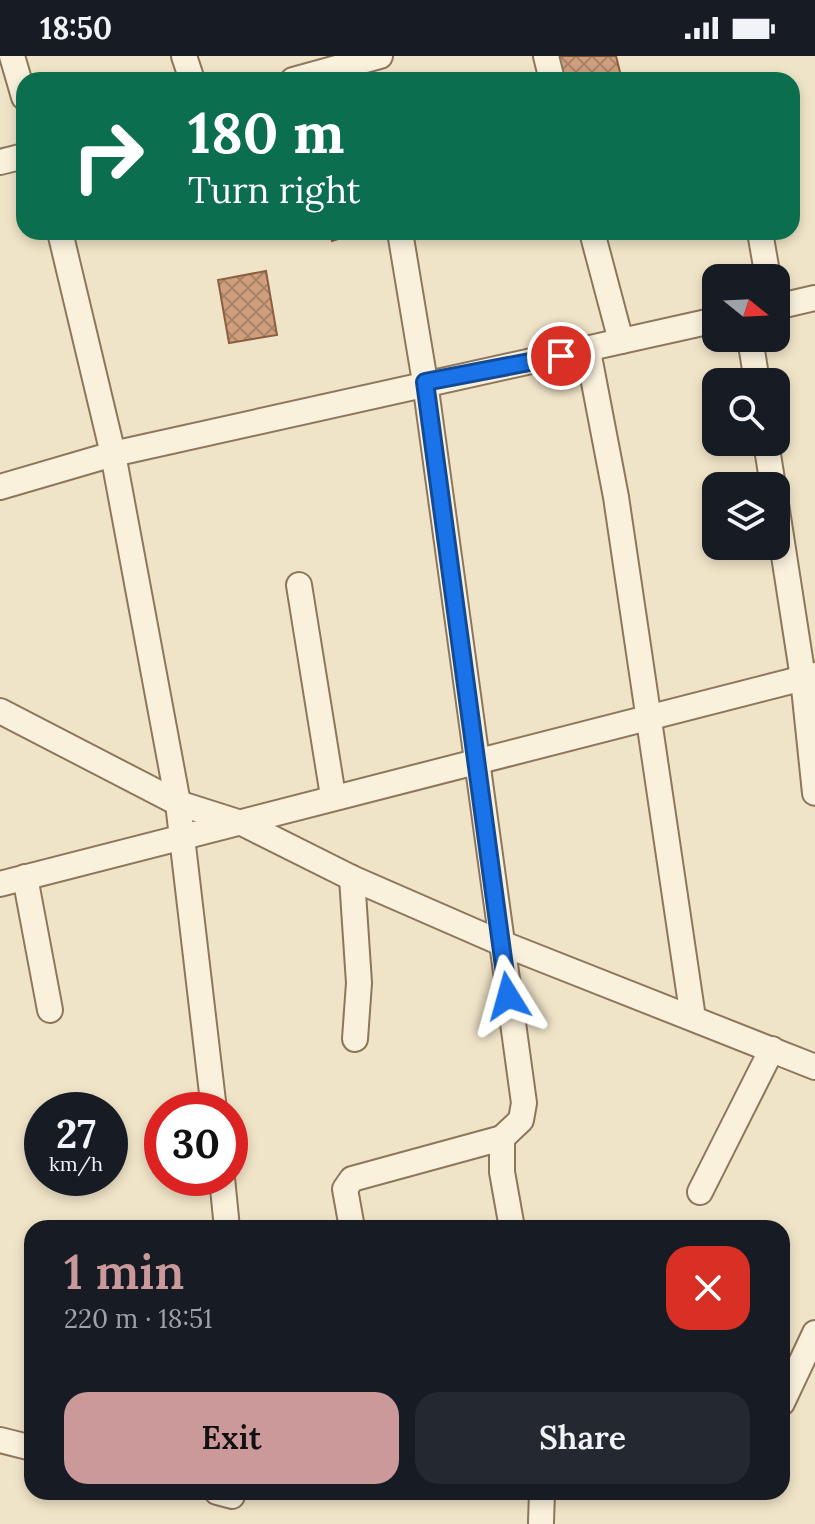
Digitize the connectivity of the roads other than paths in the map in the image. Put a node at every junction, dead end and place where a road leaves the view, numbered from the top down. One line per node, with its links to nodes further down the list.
1 (334, 62): 2 (street); 3 (street)
2 (373, 65)
3 (311, 72)
4 (62, 240): 15 (street)
5 (401, 240): 14 (street)
6 (594, 240): 12 (street)
7 (761, 240): 8 (street)
8 (766, 264)
9 (815, 298): 10 (street)
10 (790, 304)
11 (702, 323): 12 (street)
12 (621, 341): 13 (street)
13 (588, 351): 14 (street); 21 (street)
14 (425, 382): 15 (street); 22 (street)
15 (113, 454): 16 (street); 25 (street)
16 (0, 487)
17 (787, 560): 19 (street)
18 (299, 585): 24 (street)
19 (809, 677): 21 (street); 23 (street)
20 (0, 711): 25 (street)
21 (648, 718): 22 (street); 33 (street)
22 (474, 761): 24 (street); 31 (street)
23 (815, 793)
24 (333, 796): 26 (street)
25 (178, 803): 26 (street); 27 (street)
26 (244, 824): 27 (street); 29 (street)
27 (183, 837): 28 (street); 37 (street)
28 (25, 877): 30 (street); 32 (street)
29 (352, 878): 31 (street); 34 (street)
30 (0, 884)
31 (501, 943): 33 (street); 38 (street)
32 (50, 1010)
33 (693, 1018): 35 (street)
34 (355, 1039)
35 (772, 1049): 36 (street); 39 (street)
36 (815, 1067)
37 (212, 1092)
38 (502, 1138): 42 (street); 43 (street)
39 (700, 1192)
40 (224, 1196): 41 (street)
41 (226, 1220)
42 (351, 1220)
43 (511, 1220)
44 (815, 1333): 45 (street)
45 (790, 1386)
46 (0, 1440): 47 (street)
47 (24, 1446)
48 (542, 1500): 49 (street)
49 (541, 1522)

